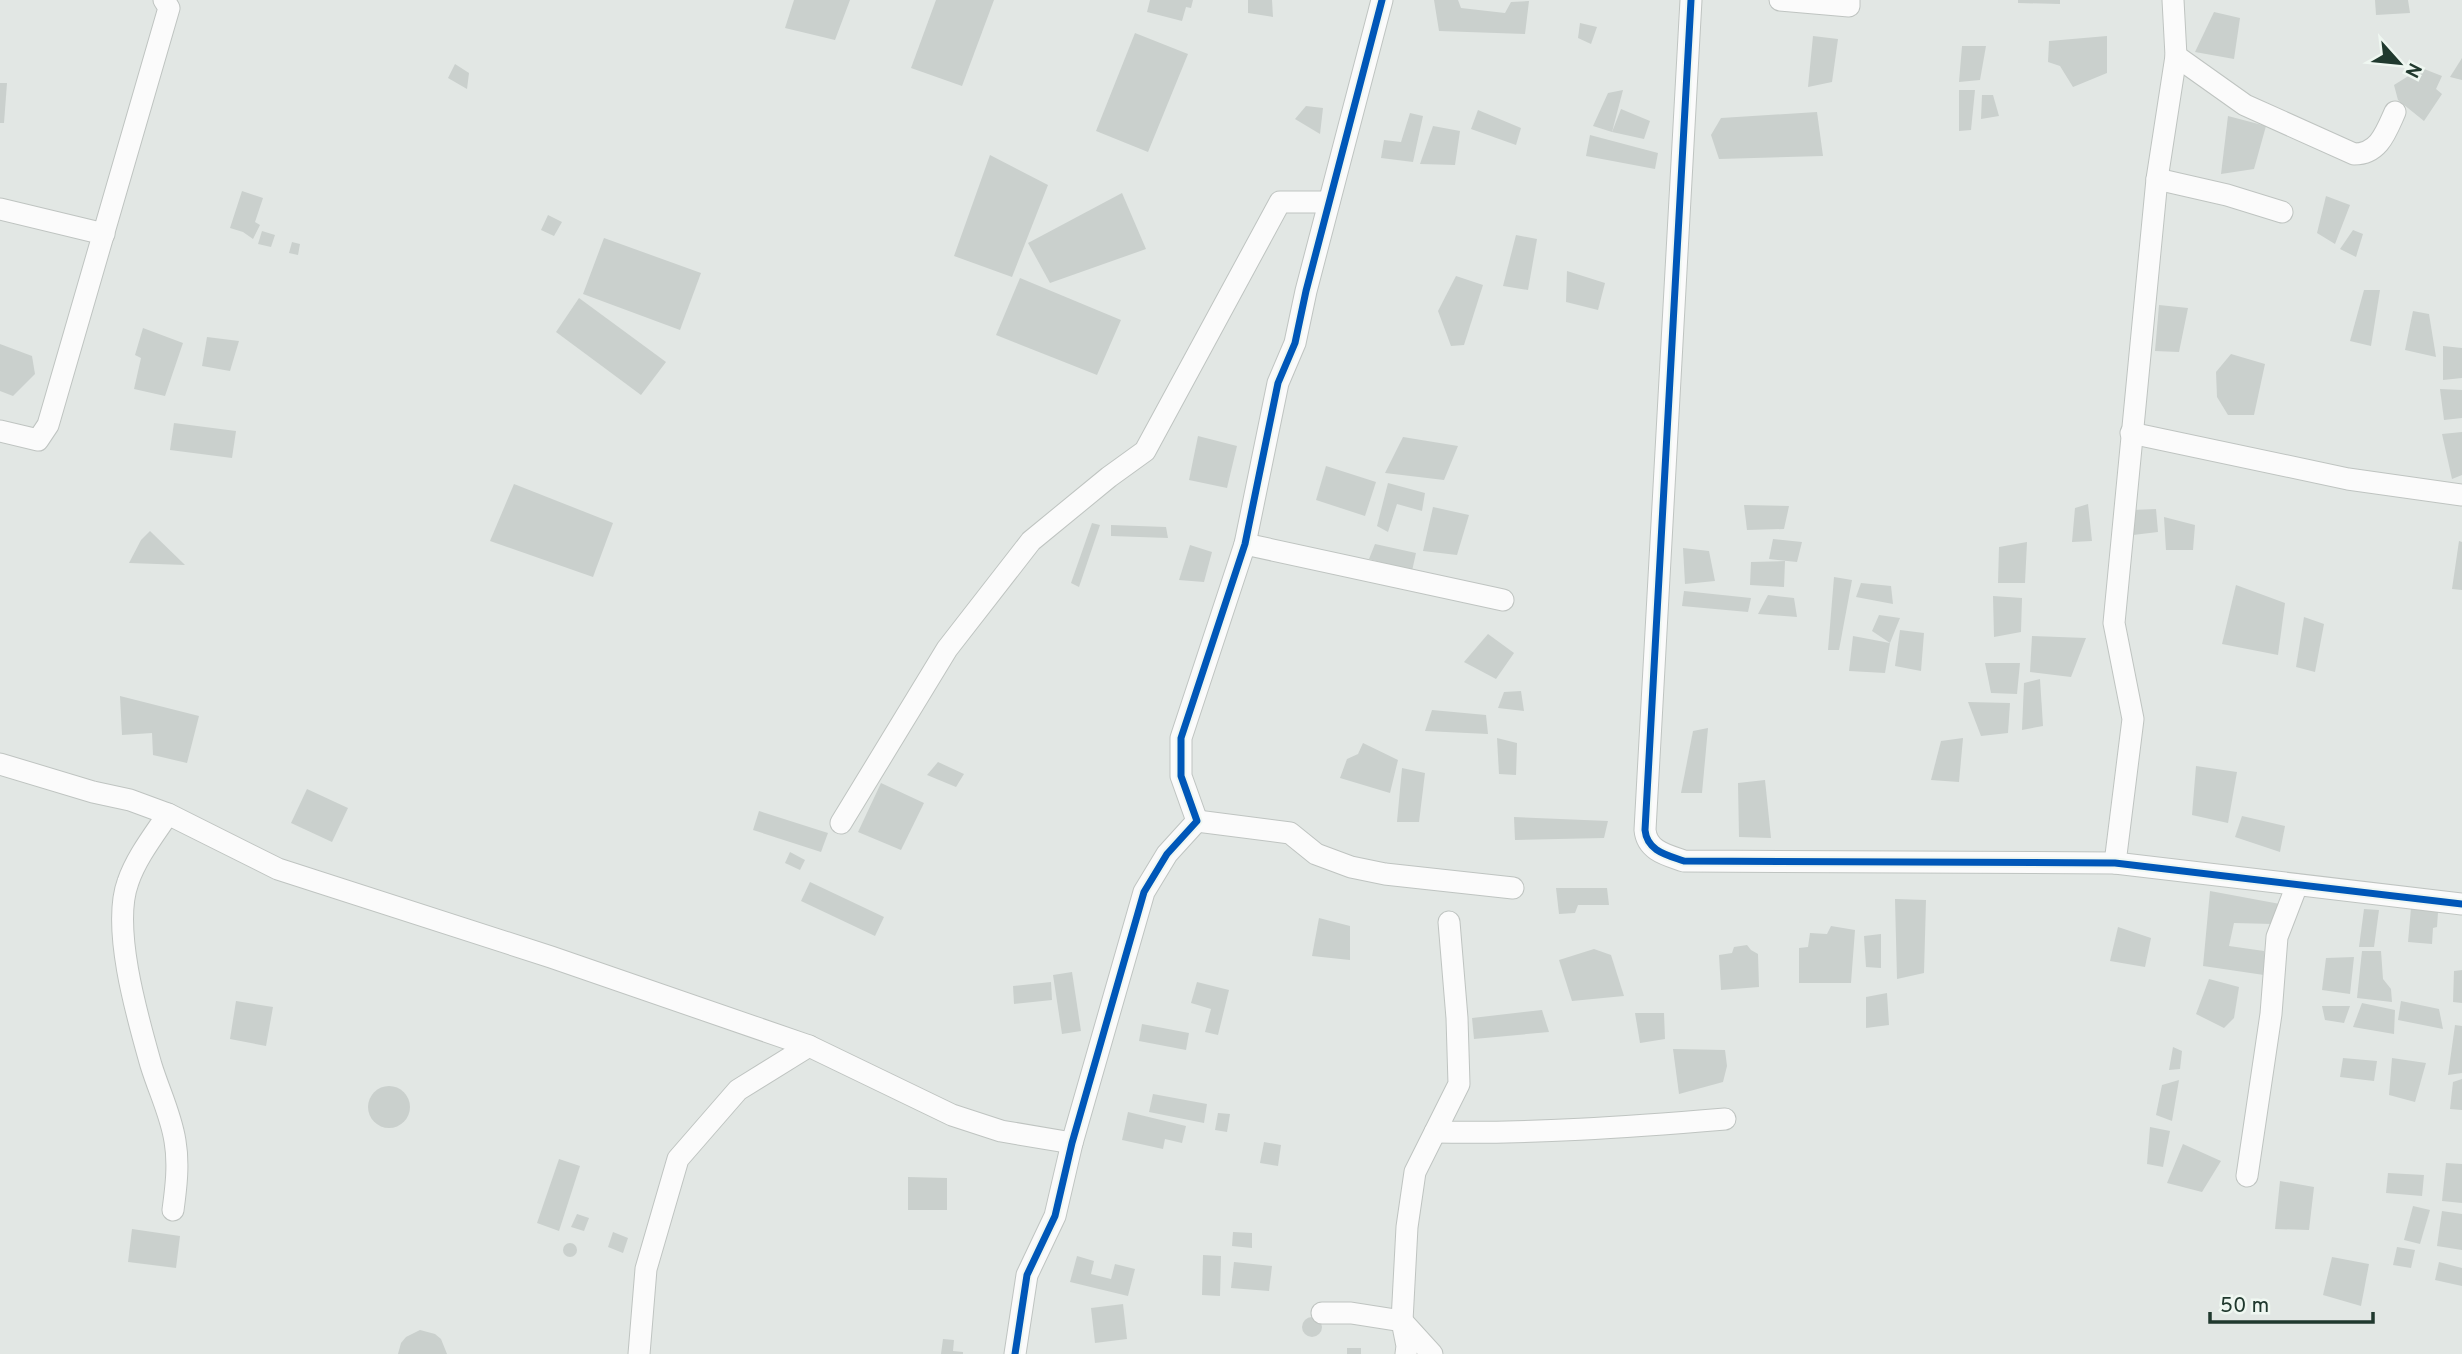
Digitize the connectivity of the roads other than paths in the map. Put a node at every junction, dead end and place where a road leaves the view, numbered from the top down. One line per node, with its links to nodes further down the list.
1 (164, 0): 13 (street)
2 (1382, 0): 10 (street)
3 (1691, 0): 23 (street)
4 (1780, 0): 5 (street)
5 (1849, 0)
6 (2173, 0): 7 (street)
7 (2176, 57): 8 (street); 9 (street)
8 (2395, 112)
9 (2157, 179): 12 (street); 15 (street)
10 (1329, 202): 17 (street); 22 (street)
11 (0, 209): 13 (street)
12 (2283, 212)
13 (104, 234): 14 (street)
14 (0, 431)
15 (2131, 433): 16 (street); 23 (street)
16 (2462, 495)
17 (1245, 544): 18 (street); 21 (street)
18 (1503, 600)
19 (0, 764): 20 (street)
20 (168, 814): 28 (street); 33 (street)
21 (1198, 821): 25 (street); 31 (street)
22 (841, 823)
23 (2115, 863): 24 (street)
24 (2297, 885): 26 (street); 32 (street)
25 (1513, 888)
26 (2462, 904)
27 (1449, 922): 30 (street)
28 (809, 1046): 31 (street); 36 (street)
29 (1724, 1118): 30 (street)
30 (1435, 1132): 35 (street)
31 (1072, 1143): 37 (street)
32 (2247, 1177)
33 (173, 1210)
34 (1322, 1313): 35 (street)
35 (1402, 1321): 38 (street); 39 (street)
36 (639, 1354)
37 (1015, 1354)
38 (1406, 1354)
39 (1432, 1354)

